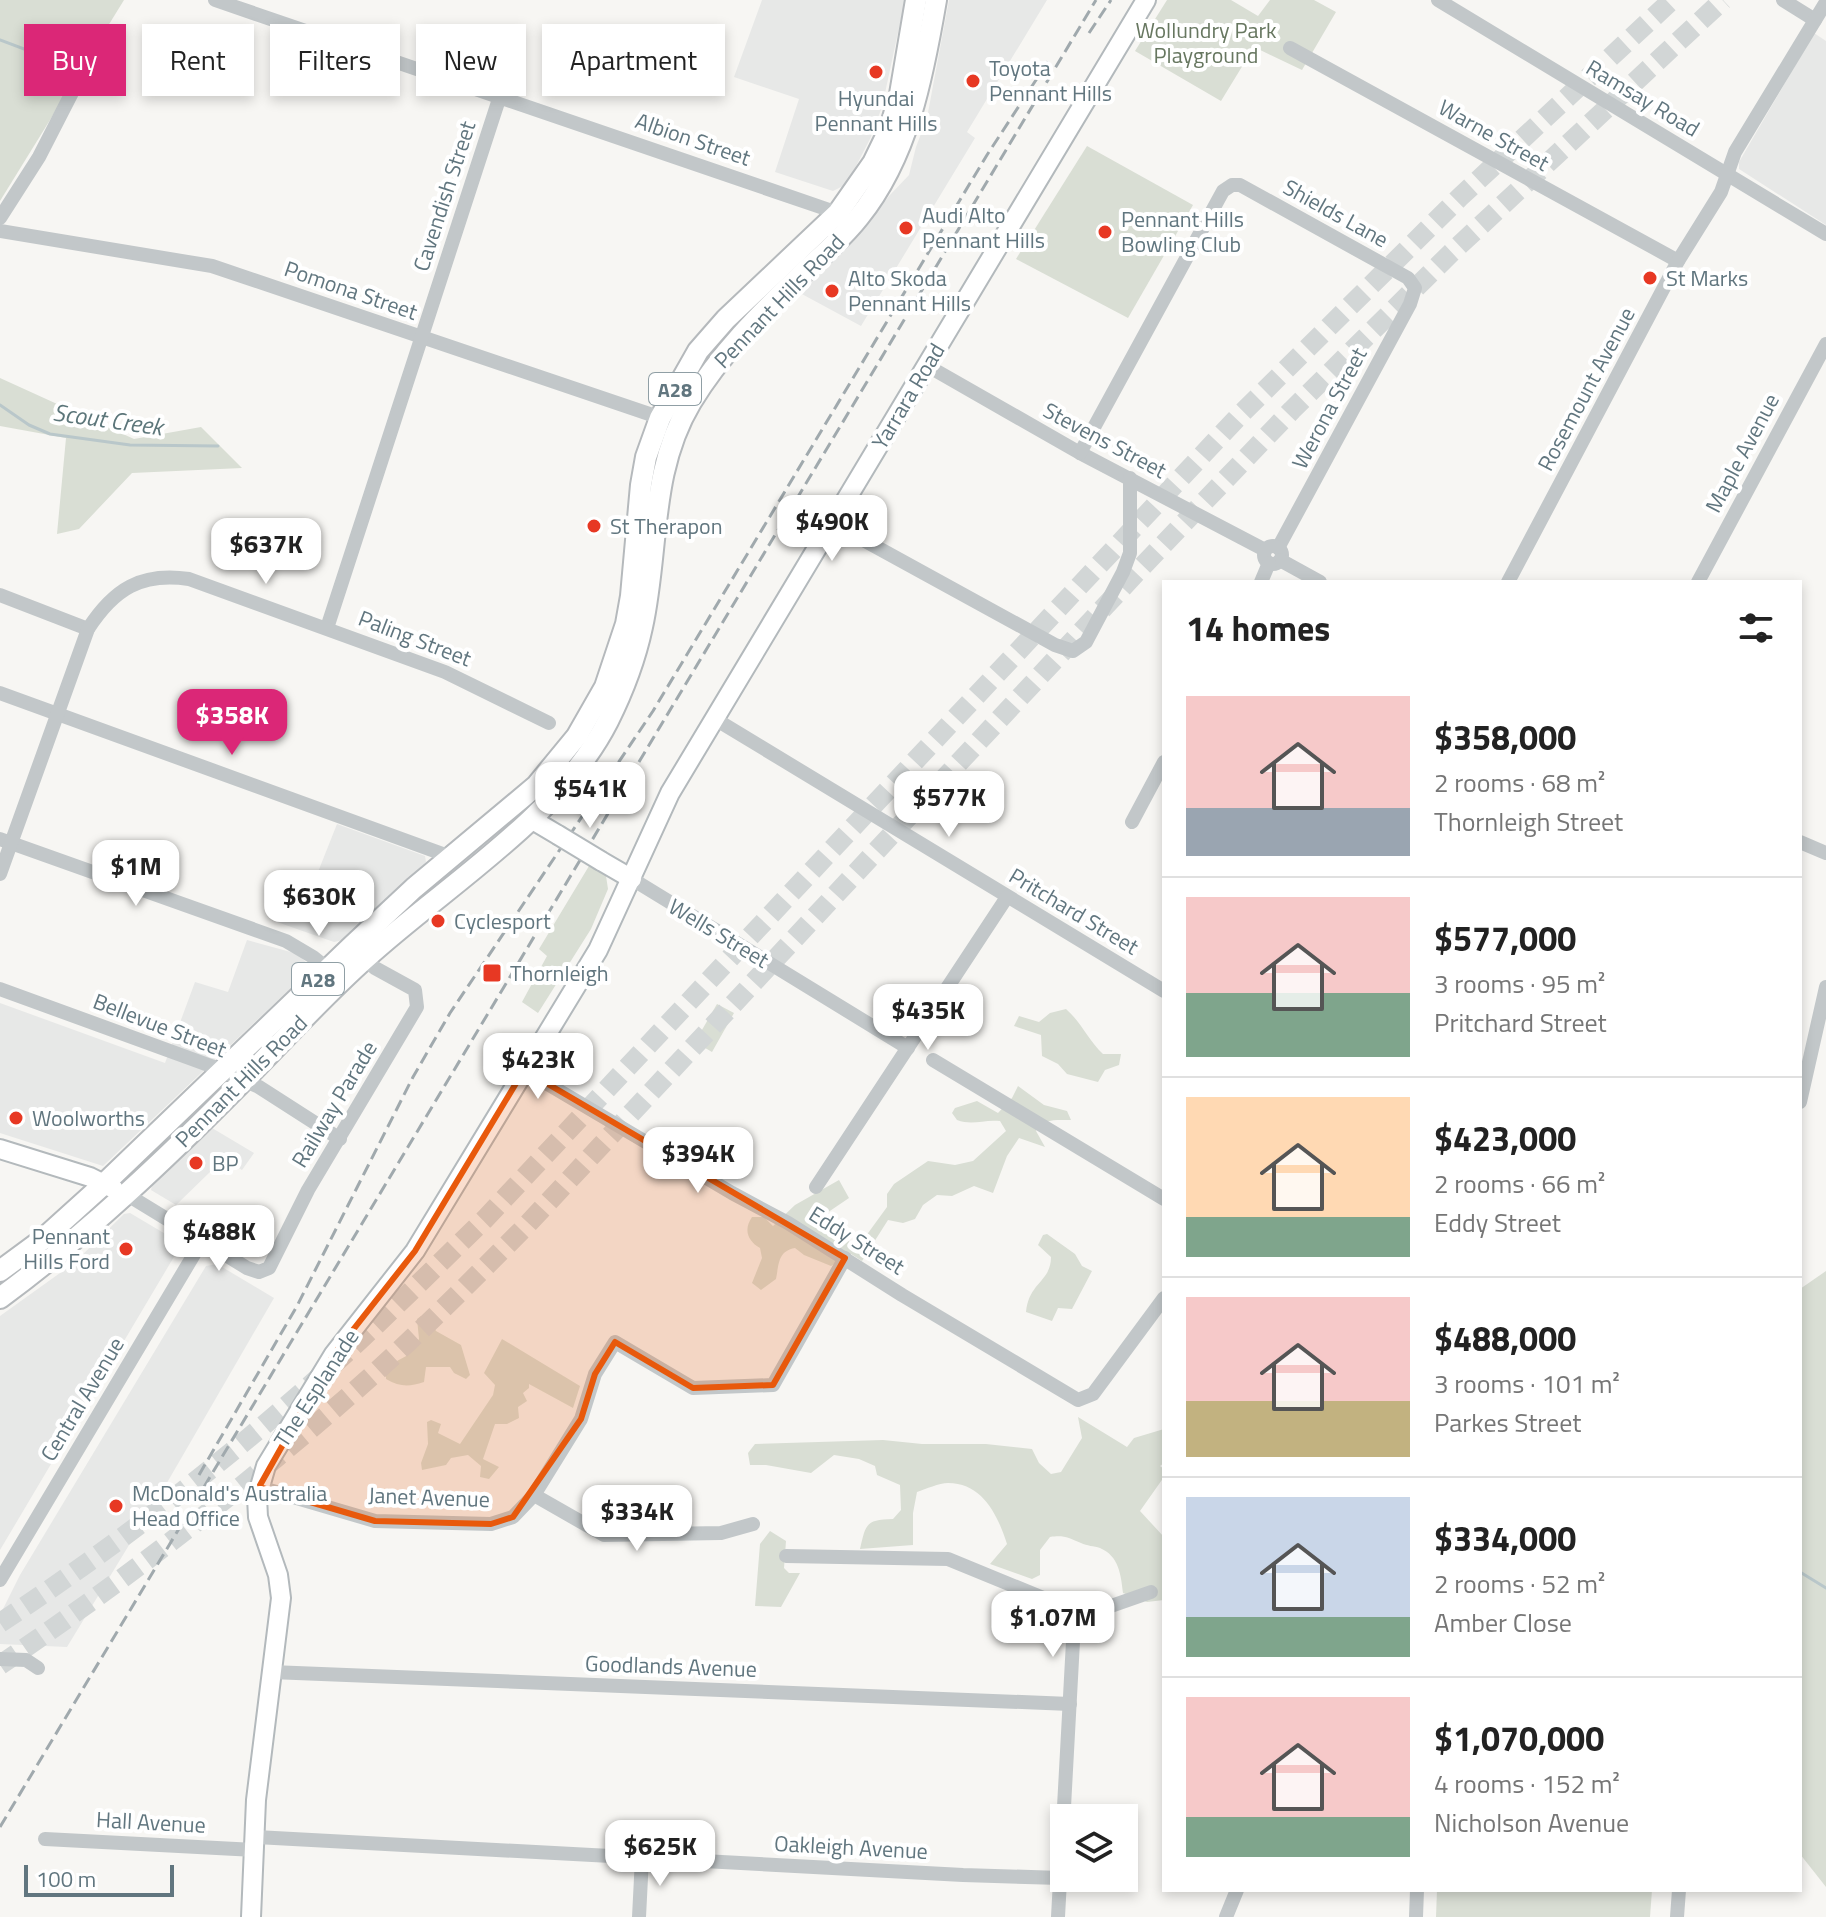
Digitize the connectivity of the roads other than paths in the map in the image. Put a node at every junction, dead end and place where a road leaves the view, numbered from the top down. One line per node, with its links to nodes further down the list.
1 (215, 0): 10 (street, Albion Street)
2 (916, 0): 14 (highway, Pennant Hills Road / A28)
3 (936, 0): 23 (highway, Pennant Hills Road / A28)
4 (1146, 0): 22 (main road, Yarrara Road)
5 (1438, 0): 13 (street, Ramsay Road)
6 (1783, 0): 8 (street)
7 (1826, 2): 8 (street, Rosemount Avenue)
8 (1815, 20): 13 (street, Rosemount Avenue)
9 (1290, 48): 18 (street, Warne Street)
10 (416, 68)
11 (70, 96): 15 (street)
12 (500, 96): 14 (street, Albion Street); 20 (street, Cavendish Street)
13 (1727, 175): 17 (street, Ramsay Road); 18 (street, Rosemount Avenue)
14 (838, 213): 23 (highway, Pennant Hills Road / A28)
15 (0, 218)
16 (0, 231): 20 (street, Pomona Street)
17 (1826, 234)
18 (1678, 261): 30 (street, Rosemount Avenue)
19 (1415, 288): 24 (street, Shields Lane); 27 (street, Werona Street)
20 (421, 337): 23 (street, Pomona Street); 33 (street, Cavendish Street)
21 (1826, 344): 31 (street, Maple Avenue)
22 (926, 365): 24 (street, Stevens Street); 26 (main road, Yarrara Road)
23 (670, 421): 40 (highway, Pennant Hills Road / A28); 42 (highway, Pennant Hills Road / A28)
24 (1080, 453): 25 (street, Stevens Street)
25 (1130, 478): 26 (street); 27 (street, Stevens Street)
26 (838, 511): 37 (main road, Yarrara Road)
27 (1273, 555): 28 (street, Werona Street); 29 (street, Stevens Street)
28 (1262, 580)
29 (1317, 580)
30 (1509, 580)
31 (1699, 580)
32 (0, 595): 34 (street)
33 (327, 628): 34 (street, Paling Street); 38 (street, Paling Street)
34 (88, 629): 36 (street, Paling Street)
35 (0, 693): 36 (street)
36 (58, 714): 43 (street, Paling Street); 46 (street)
37 (715, 719): 48 (main road, Yarrara Road); 49 (street, Pritchard Street)
38 (549, 723)
39 (1162, 766): 41 (street)
40 (531, 819): 42 (highway); 48 (main road, Wells Street, bridge); 50 (highway, Pennant Hills Road / A28)
41 (1132, 822)
42 (472, 839): 46 (highway, Pennant Hills Road / A28)
43 (6, 841): 47 (street, Paling Street); 51 (street)
44 (1802, 843): 45 (street)
45 (1826, 853)
46 (451, 857): 51 (highway, Pennant Hills Road / A28)
47 (0, 874)
48 (632, 879): 55 (street, Wells Street); 57 (main road, The Esplanade)
49 (1007, 897): 54 (street, Pritchard Street); 55 (street)
50 (364, 959): 59 (highway, Pennant Hills Road / A28); 61 (street, Railway Parade)
51 (328, 969): 58 (highway, Pennant Hills Road / A28)
52 (1826, 987): 60 (street)
53 (0, 989): 58 (street, Bellevue Street)
54 (1162, 990)
55 (908, 1048): 64 (street)
56 (933, 1060): 66 (street)
57 (524, 1070): 68 (street, Eddy Street); 72 (main road, The Esplanade)
58 (222, 1071): 59 (street, Bellevue Street); 63 (highway, Pennant Hills Road / A28)
59 (244, 1081): 61 (street, Bellevue Street); 65 (highway, Pennant Hills Road / A28)
60 (1802, 1093)
61 (340, 1139): 67 (street, Railway Parade)
62 (0, 1149): 63 (main road)
63 (104, 1184): 65 (main road); 69 (highway, Pennant Hills Road / A28)
64 (816, 1187)
65 (126, 1194): 67 (street); 70 (highway, Pennant Hills Road / A28)
66 (1162, 1198)
67 (202, 1241): 76 (street, Central Avenue)
68 (845, 1258): 71 (street, Eddy Street); 73 (street, Janet Avenue)
69 (0, 1271)
70 (0, 1298)
71 (1162, 1301)
72 (259, 1487): 73 (street, Janet Avenue); 81 (main road, The Esplanade)
73 (534, 1495): 74 (street)
74 (753, 1524)
75 (786, 1556): 78 (street)
76 (0, 1580)
77 (1151, 1592): 78 (street)
78 (1070, 1613): 82 (street)
79 (0, 1659): 80 (street)
80 (38, 1668)
81 (271, 1672): 82 (street, Goodlands Avenue); 85 (main road, The Esplanade)
82 (1070, 1704): 83 (street)
83 (1065, 1804)
84 (45, 1839): 85 (street, Hall Avenue)
85 (256, 1844): 86 (street, Oakleigh Avenue); 92 (main road, The Esplanade)
86 (642, 1858): 87 (street, Oakleigh Avenue); 93 (street)
87 (1050, 1877)
88 (1060, 1892): 94 (street)
89 (1236, 1892): 95 (street)
90 (1417, 1892): 96 (street)
91 (1679, 1892): 97 (street)
92 (251, 1917)
93 (639, 1917)
94 (1058, 1917)
95 (1226, 1917)
96 (1416, 1917)
97 (1677, 1917)

